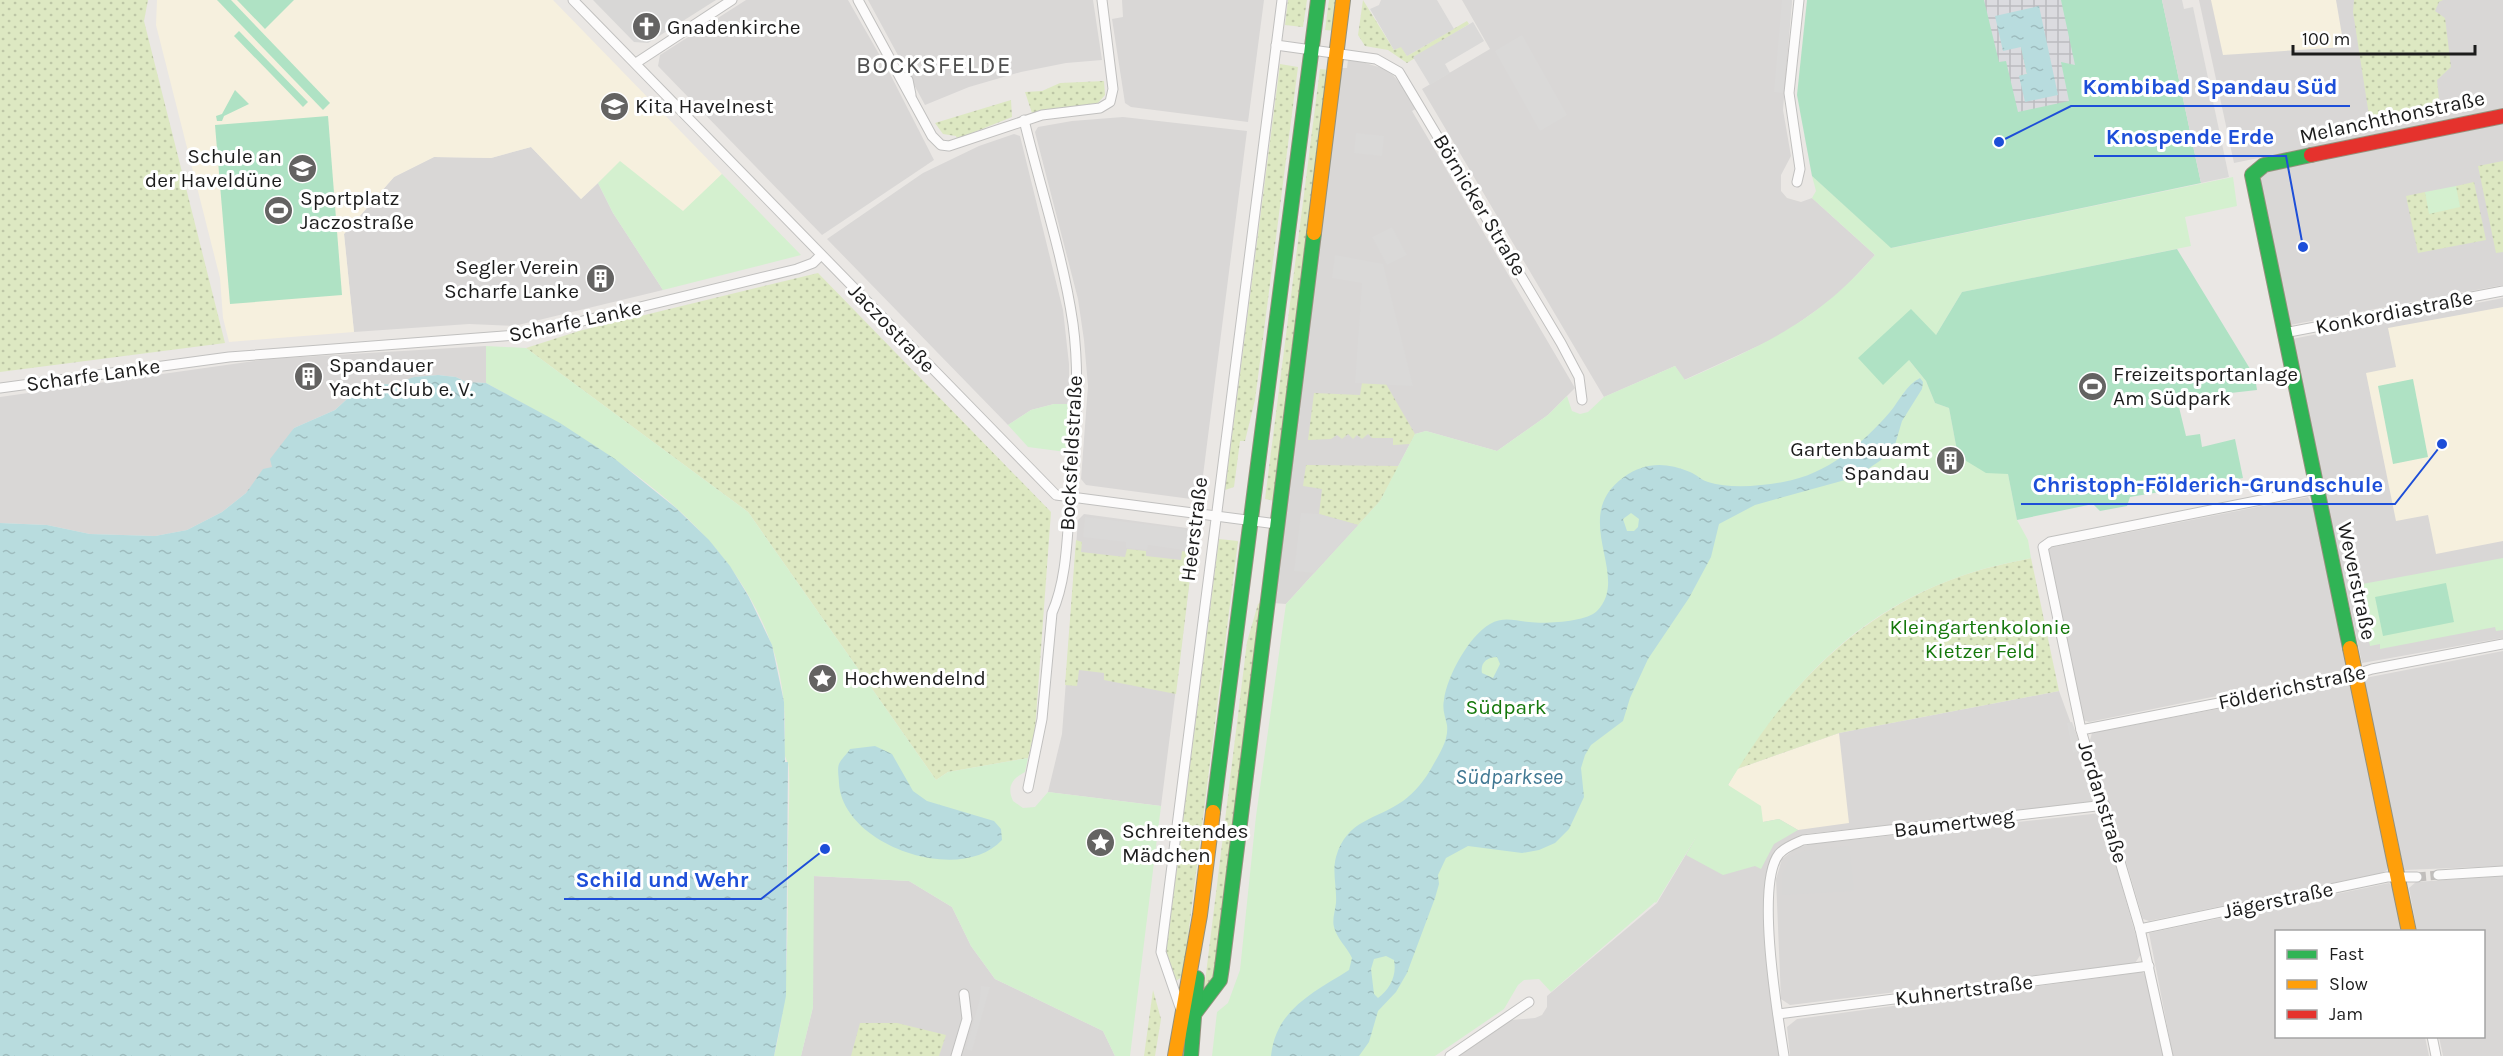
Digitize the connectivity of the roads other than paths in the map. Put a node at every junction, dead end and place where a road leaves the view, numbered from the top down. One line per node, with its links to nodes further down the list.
1 (573, 0): 12 (street, Jaczostraße)
2 (732, 0): 12 (street)
3 (858, 0): 14 (street)
4 (1102, 0): 14 (street)
5 (1282, 0): 9 (street, Heerstraße)
6 (1318, 0): 10 (street, Heerstraße)
7 (1343, 0): 11 (street, Heerstraße)
8 (1799, 0): 16 (street)
9 (1276, 45): 10 (street); 24 (street, Heerstraße)
10 (1312, 51): 11 (street); 25 (street, Heerstraße)
11 (1337, 53): 21 (street, Börnicker Straße); 26 (street, Heerstraße)
12 (636, 63): 17 (street, Jaczostraße)
13 (2503, 116): 15 (street, Melanchthonstraße)
14 (1024, 120): 23 (street, Bocksfeldstraße)
15 (2256, 169): 19 (street, Weverstraße)
16 (1797, 182)
17 (821, 255): 20 (street, Scharfe Lanke); 23 (street, Jaczostraße)
18 (2503, 291): 19 (street, Konkordiastraße)
19 (2284, 333): 22 (street, Weverstraße)
20 (0, 388)
21 (1582, 400)
22 (2316, 489): 28 (street, Weverstraße); 29 (street, Jordanstraße)
23 (1070, 498): 24 (street, Jaczostraße); 30 (street, Bocksfeldstraße)
24 (1216, 516): 25 (street, Jaczostraße); 41 (street, Heerstraße)
25 (1252, 520): 26 (street, Jaczostraße); 41 (street, Heerstraße)
26 (1277, 524): 41 (street, Heerstraße)
27 (2503, 644): 28 (street, Földerichstraße)
28 (2355, 674): 29 (street, Földerichstraße); 35 (street, Weverstraße)
29 (2081, 730): 31 (street, Jordanstraße)
30 (1028, 788)
31 (2105, 805): 36 (street, Jordanstraße); 42 (street, Baumertweg)
32 (2503, 871): 33 (street)
33 (2438, 875)
34 (2417, 876): 35 (street, Jägerstraße)
35 (2398, 878): 36 (street, Jägerstraße); 37 (street, Weverstraße)
36 (2140, 928): 38 (street, Jordanstraße)
37 (2409, 930)
38 (2149, 966): 42 (street, Kuhnertstraße); 49 (street, Jordanstraße)
39 (964, 994): 44 (street)
40 (1529, 1002): 47 (street)
41 (1189, 1014): 45 (street, Heerstraße); 46 (street, Heerstraße)
42 (1778, 1014): 48 (street)
43 (2432, 1038): 50 (street)
44 (956, 1056)
45 (1175, 1056)
46 (1191, 1056)
47 (1450, 1056)
48 (1784, 1056)
49 (2168, 1056)
50 (2436, 1056)

